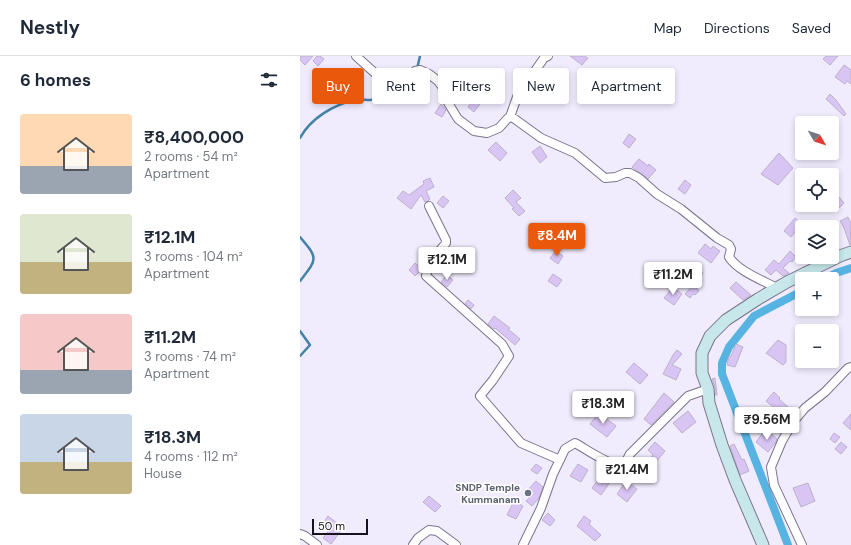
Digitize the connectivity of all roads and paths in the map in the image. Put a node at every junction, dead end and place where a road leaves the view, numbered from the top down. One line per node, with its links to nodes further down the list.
1 (356, 56): 3 (street)
2 (548, 56): 3 (street)
3 (510, 117): 6 (street)
4 (429, 206): 9 (street)
5 (851, 252): 6 (main road)
6 (777, 288): 8 (main road)
7 (851, 367): 16 (street)
8 (708, 389): 9 (street); 15 (main road)
9 (560, 460): 14 (street)
10 (300, 534): 11 (street)
11 (317, 545)
12 (413, 545): 13 (street)
13 (456, 545)
14 (523, 545)
15 (763, 545)
16 (802, 545)

